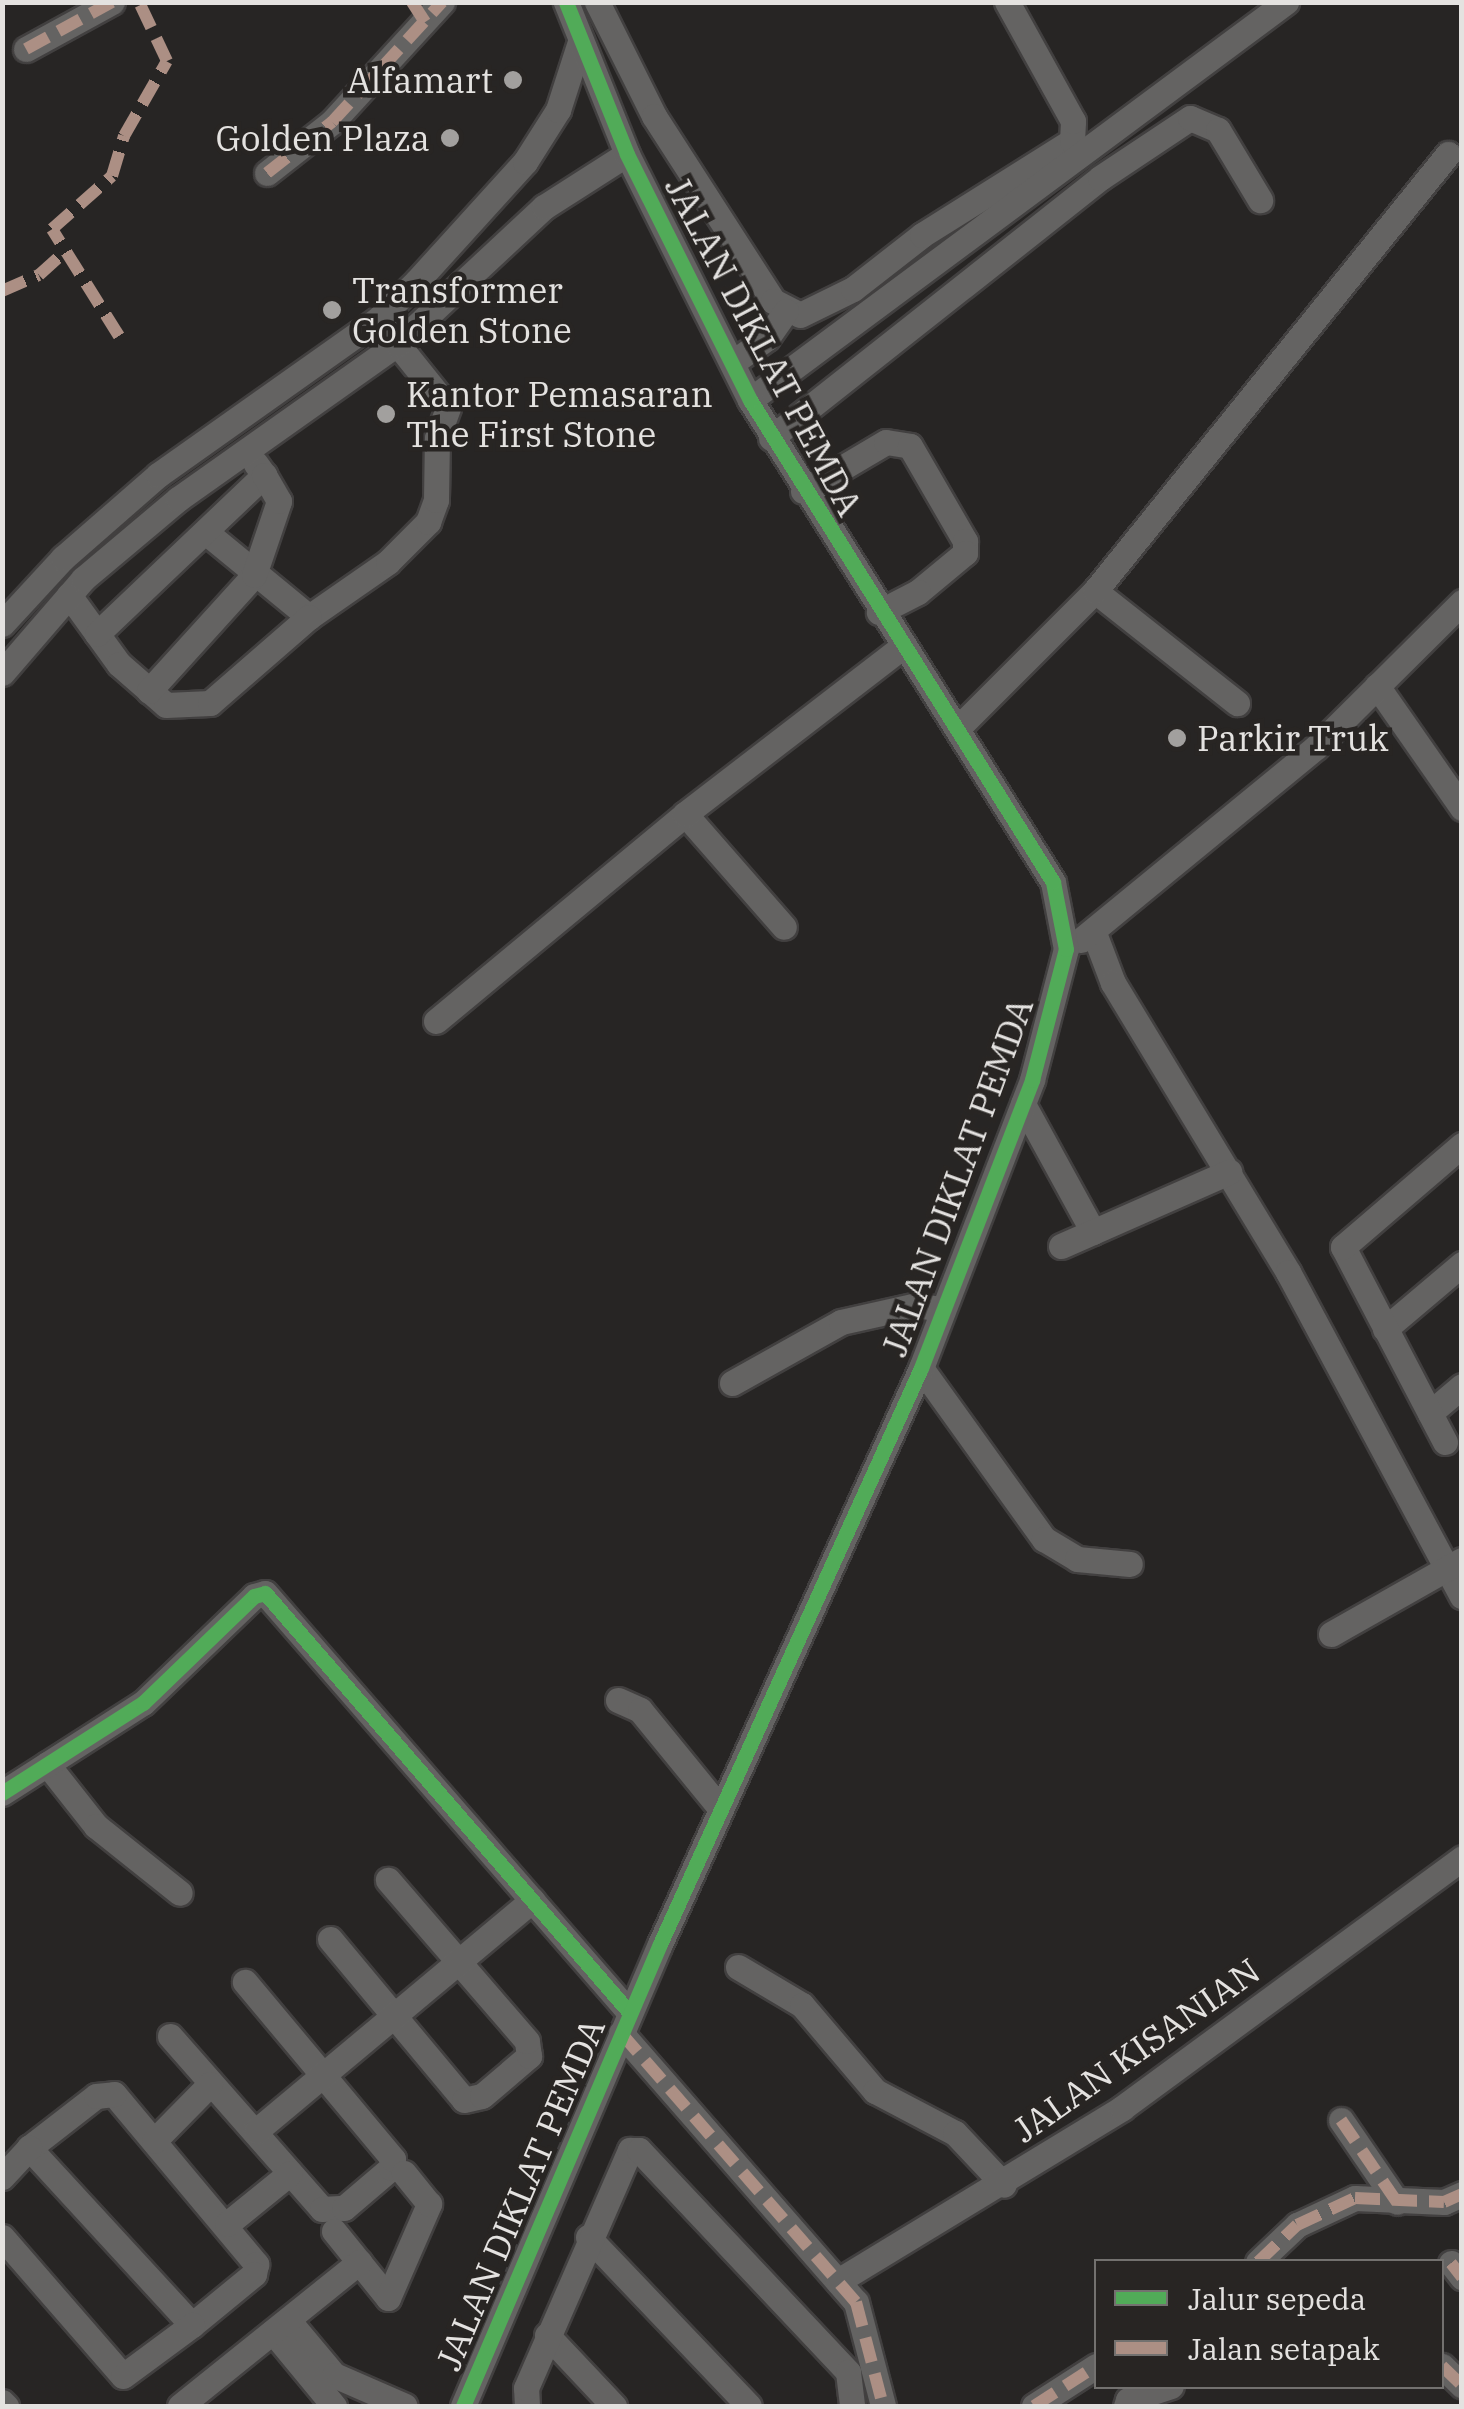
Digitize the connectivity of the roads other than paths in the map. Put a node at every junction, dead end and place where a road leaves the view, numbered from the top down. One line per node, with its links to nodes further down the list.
1 (112, 2): 8 (street)
2 (566, 2): 7 (street, JALAN DIKLAT PEMDA)
3 (598, 2): 13 (street)
4 (1007, 2): 13 (street)
5 (1280, 4): 17 (street)
6 (426, 9): 11 (street)
7 (580, 42): 9 (street, JALAN DIKLAT PEMDA); 14 (street)
8 (26, 49)
9 (627, 154): 15 (street); 16 (street, JALAN DIKLAT PEMDA)
10 (1448, 154): 24 (street)
11 (267, 173)
12 (1260, 200): 18 (street)
13 (786, 311): 16 (street)
14 (377, 320): 15 (street); 29 (street)
15 (398, 344): 19 (street); 28 (street)
16 (732, 362): 17 (street, JALAN DIKLAT PEMDA)
17 (750, 400): 18 (street, JALAN DIKLAT PEMDA)
18 (771, 438): 21 (street, JALAN DIKLAT PEMDA)
19 (246, 452): 20 (street); 25 (street)
20 (264, 475): 22 (street); 23 (street)
21 (803, 492): 27 (street, JALAN DIKLAT PEMDA); 27 (street)
22 (208, 534): 23 (street); 30 (street)
23 (254, 574): 28 (street); 34 (street)
24 (1095, 591): 35 (street); 36 (street)
25 (69, 595): 30 (street); 32 (street)
26 (1462, 602): 33 (street)
27 (879, 612): 31 (street, JALAN DIKLAT PEMDA)
28 (309, 617): 34 (street)
29 (2, 624)
30 (97, 634): 34 (street)
31 (903, 646): 36 (street, JALAN DIKLAT PEMDA); 38 (street)
32 (2, 672)
33 (1377, 686): 37 (street); 40 (street)
34 (149, 691)
35 (1237, 703)
36 (959, 728): 41 (street, JALAN DIKLAT PEMDA)
37 (1462, 808)
38 (686, 814): 39 (street); 42 (street)
39 (784, 927)
40 (1094, 933): 41 (street); 45 (street)
41 (1066, 949): 43 (street, JALAN DIKLAT PEMDA)
42 (436, 1022)
43 (1023, 1104): 46 (street); 49 (street, JALAN DIKLAT PEMDA)
44 (1462, 1145): 50 (street)
45 (1229, 1172): 46 (street); 57 (street)
46 (1092, 1232): 47 (street)
47 (1061, 1246)
48 (1462, 1264): 50 (street)
49 (940, 1309): 51 (street, JALAN DIKLAT PEMDA); 52 (street)
50 (1386, 1328): 54 (street)
51 (921, 1368): 56 (street); 63 (street, JALAN DIKLAT PEMDA)
52 (732, 1383)
53 (1462, 1386): 54 (street)
54 (1430, 1412): 55 (street)
55 (1445, 1442)
56 (1130, 1564)
57 (1453, 1564): 58 (street); 59 (street)
58 (1462, 1596)
59 (1331, 1634)
60 (618, 1700): 63 (street)
61 (47, 1764): 62 (street); 66 (street); 67 (street)
62 (2, 1794)
63 (720, 1808): 73 (street, JALAN DIKLAT PEMDA)
64 (1462, 1858): 84 (street, JALAN KISANIAN)
65 (388, 1880): 69 (street)
66 (180, 1894)
67 (528, 1904): 69 (street); 73 (street)
68 (330, 1939): 72 (street)
69 (460, 1960): 72 (street); 72 (street)
70 (738, 1967): 84 (street)
71 (245, 1982): 75 (street)
72 (393, 2014): 75 (street)
73 (626, 2024): 93 (street); 104 (street, JALAN DIKLAT PEMDA)
74 (170, 2036): 76 (street)
75 (321, 2077): 78 (street); 81 (street)
76 (210, 2084): 78 (street); 79 (street)
77 (1341, 2120): 86 (street)
78 (256, 2132): 81 (street)
79 (154, 2141): 80 (street); 87 (street)
80 (30, 2148): 83 (street); 94 (street)
81 (290, 2173): 87 (street)
82 (404, 2173): 92 (street)
83 (2, 2177)
84 (1004, 2185): 93 (street, JALAN KISANIAN)
85 (1462, 2194): 86 (street)
86 (1397, 2202): 91 (street)
87 (227, 2224): 94 (street)
88 (334, 2231): 92 (street)
89 (588, 2236): 96 (street); 107 (street); 108 (street)
90 (2, 2238): 94 (street)
91 (1265, 2259)
92 (359, 2262): 95 (street)
93 (838, 2281): 109 (street)
94 (192, 2324)
95 (281, 2326): 101 (street); 102 (street); 103 (street)
96 (548, 2335): 105 (street); 106 (street)
97 (1094, 2367): 110 (street)
98 (1444, 2368): 99 (street)
99 (1462, 2386)
100 (1162, 2389): 111 (street)
101 (190, 2404)
102 (334, 2406)
103 (405, 2406)
104 (463, 2406)
105 (527, 2406)
106 (614, 2406)
107 (750, 2406)
108 (852, 2406)
109 (883, 2406)
110 (1034, 2406)
111 (1126, 2406)

